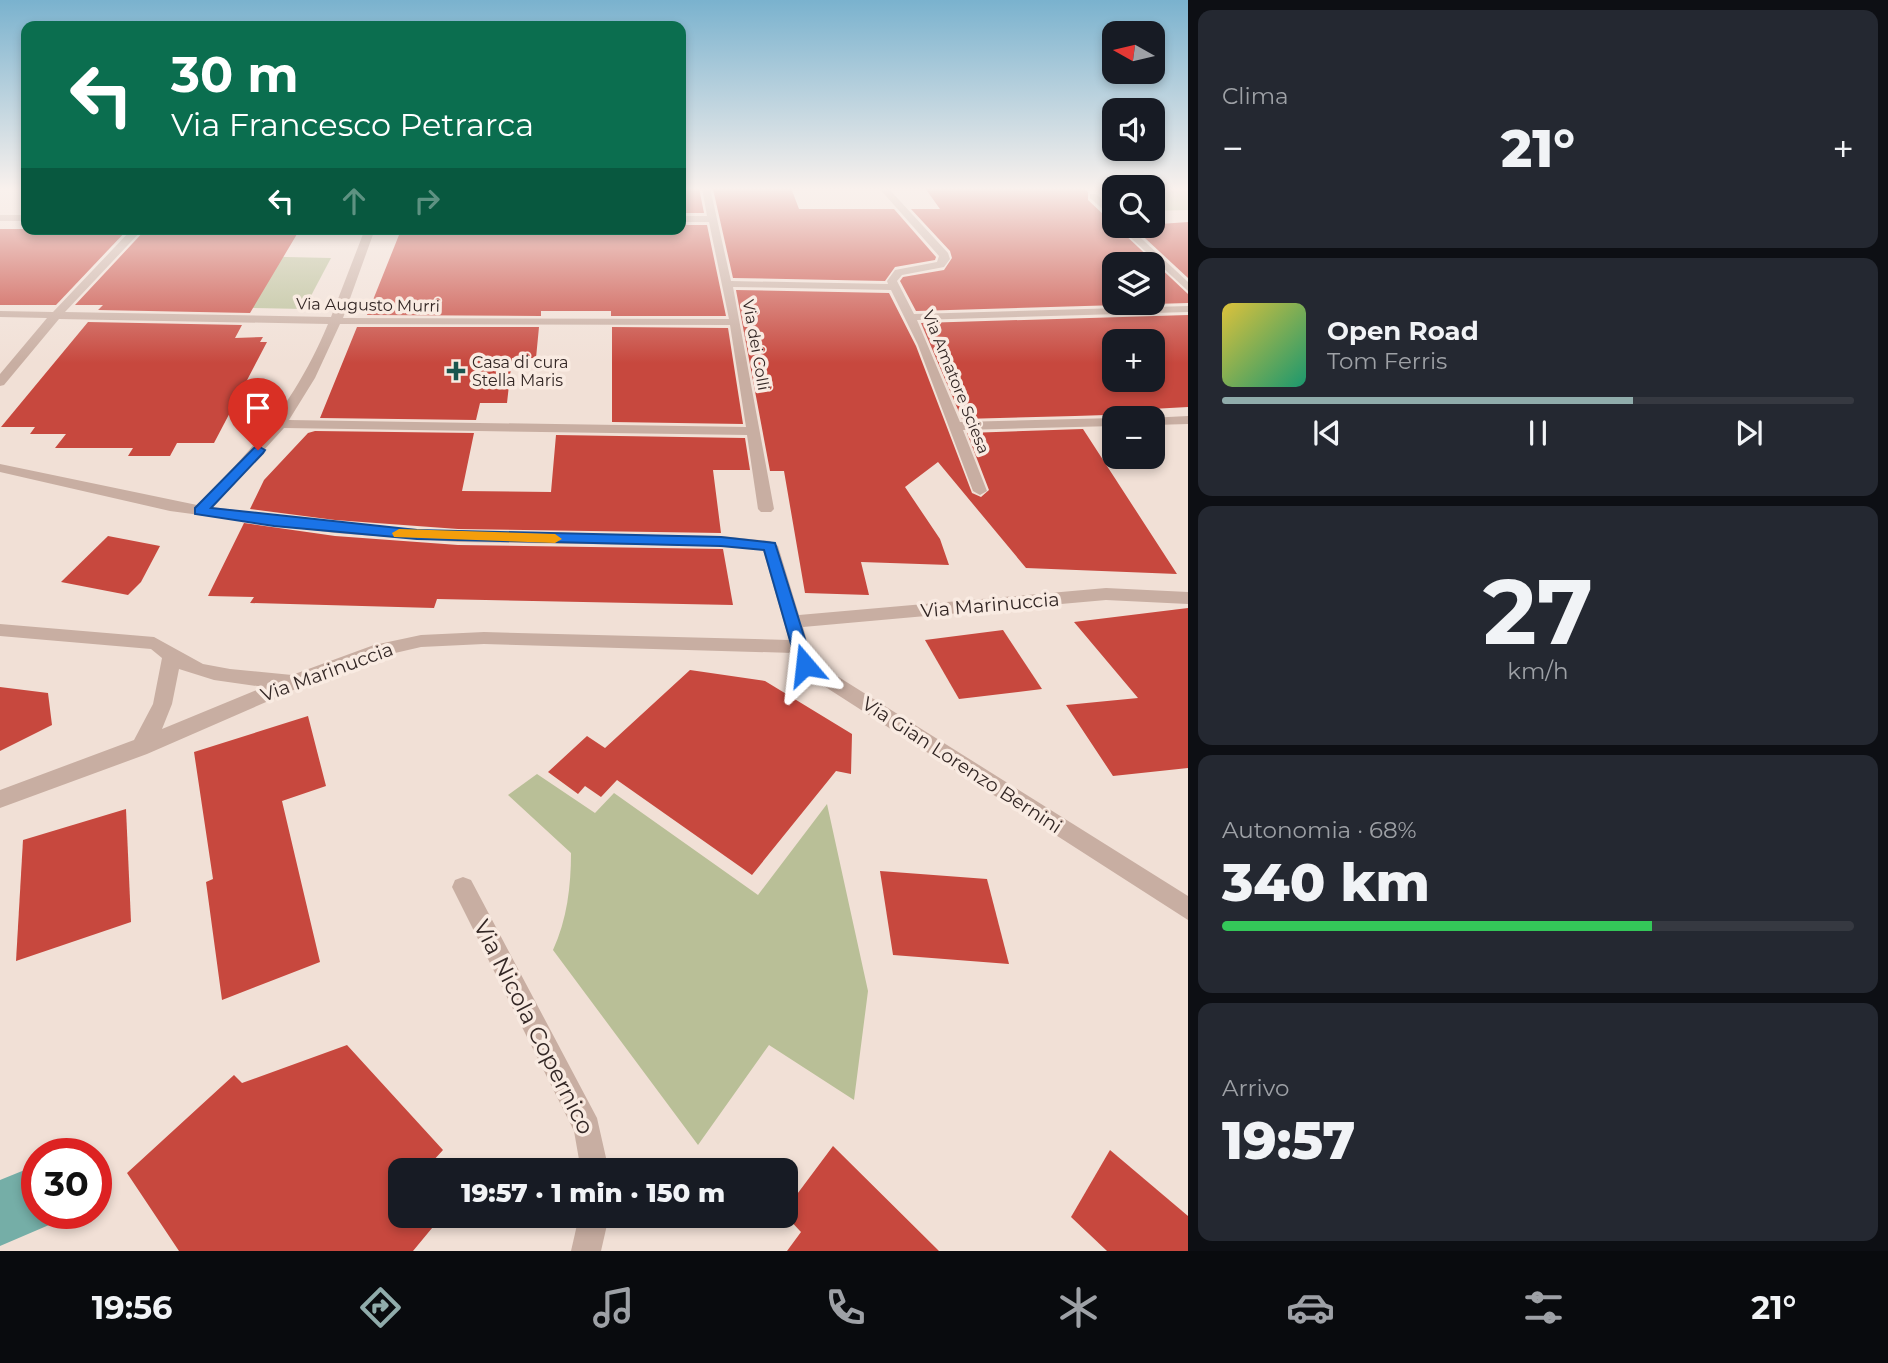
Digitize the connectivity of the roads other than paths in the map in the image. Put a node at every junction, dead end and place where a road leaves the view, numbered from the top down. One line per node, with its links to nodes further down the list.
1 (121, 246): 11 (street)
2 (364, 246): 13 (street)
3 (719, 246): 6 (street, Via dei Colli)
4 (937, 246): 7 (street)
5 (1145, 246): 8 (street)
6 (727, 284): 7 (street); 14 (street, Via dei Colli)
7 (894, 286): 12 (street, Via Amatore Sciesa)
8 (1188, 288)
9 (1188, 309): 12 (street)
10 (0, 314): 11 (street, Via Augusto Murri)
11 (57, 314): 13 (street, Via Augusto Murri); 15 (street)
12 (912, 317): 20 (street, Via Amatore Sciesa)
13 (336, 321): 14 (street, Via Augusto Murri); 19 (street)
14 (735, 322): 21 (street, Via dei Colli)
15 (0, 383)
16 (1188, 420): 17 (street)
17 (1165, 421)
18 (1102, 422): 20 (street)
19 (280, 424): 21 (street); 25 (street)
20 (956, 426): 23 (street, Via Amatore Sciesa)
21 (754, 432): 24 (street, Via dei Colli)
22 (0, 468): 25 (street)
23 (980, 491)
24 (766, 509)
25 (200, 511): 27 (street, Via Gian Lorenzo Bernini)
26 (1188, 598): 27 (street, Via Marinuccia)
27 (792, 622): 29 (street, Via Gian Lorenzo Bernini)
28 (0, 630): 30 (street)
29 (800, 647): 31 (street, Via Marinuccia); 35 (street, Via Gian Lorenzo Bernini)
30 (170, 656): 31 (street); 32 (street)
31 (293, 682): 32 (street, Via Marinuccia)
32 (139, 748): 33 (street, Via Marinuccia)
33 (0, 799)
34 (463, 887): 36 (street, Via Nicola Copernico)
35 (1188, 909)
36 (593, 1158)
37 (591, 1228): 38 (street)
38 (586, 1251)

